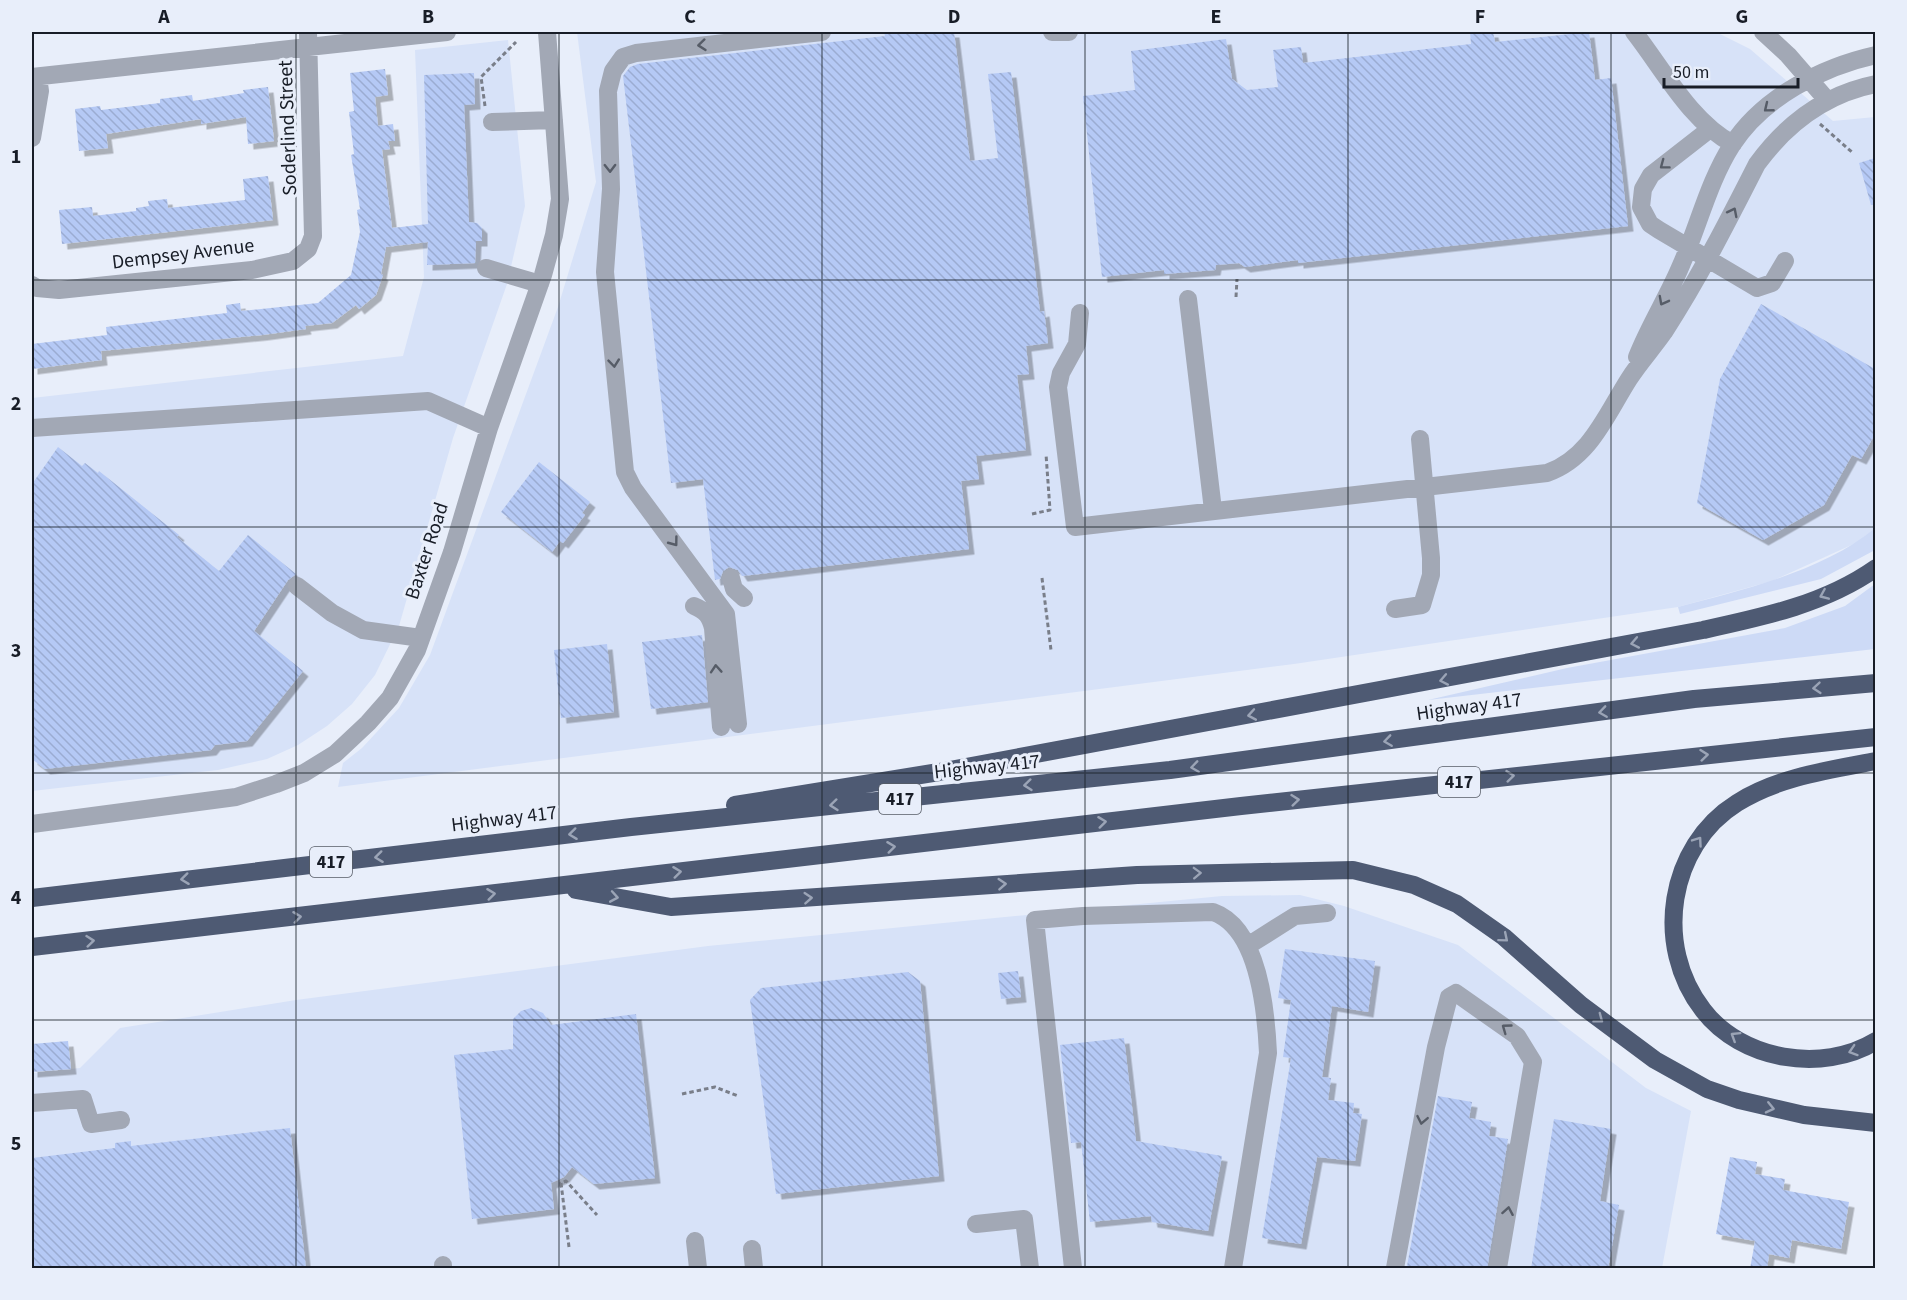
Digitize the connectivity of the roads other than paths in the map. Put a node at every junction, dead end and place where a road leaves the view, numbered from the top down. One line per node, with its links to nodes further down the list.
1 (447, 32): 8 (street)
2 (547, 32): 14 (street, Baxter Road)
3 (822, 32): 38 (street, one-way to 38)
4 (1052, 32): 5 (street)
5 (1070, 32)
6 (1634, 32): 16 (street)
7 (1772, 35): 11 (street)
8 (308, 39): 10 (street); 19 (street, Soderlind Street)
9 (1875, 55): 11 (street)
10 (35, 77): 17 (street)
11 (1810, 78): 13 (street); 18 (street, one-way to 18)
12 (1875, 84): 13 (street)
13 (1827, 100): 21 (street, one-way to 13)
14 (554, 120): 15 (street); 24 (street, Baxter Road)
15 (492, 122)
16 (1710, 129): 18 (street); 20 (street, one-way to 20)
17 (32, 138)
18 (1733, 144): 20 (street)
19 (313, 223): 25 (street, Dempsey Avenue)
20 (1688, 248): 21 (street); 28 (street, one-way to 28)
21 (1708, 260): 22 (street); 28 (street)
22 (1785, 261)
23 (486, 268): 24 (street)
24 (540, 284): 30 (street, Baxter Road)
25 (32, 285)
26 (1188, 299): 33 (street)
27 (1080, 313): 33 (street)
28 (1630, 377): 32 (street)
29 (32, 428): 30 (street)
30 (489, 428): 40 (street, Baxter Road)
31 (1420, 439): 32 (street)
32 (1425, 488): 33 (street); 39 (street)
33 (1213, 510)
34 (1875, 568): 45 (highway, one-way to 45)
35 (731, 578): 37 (street)
36 (297, 586): 40 (street)
37 (744, 598)
38 (694, 606)
39 (1395, 609)
40 (421, 638): 44 (street, Baxter Road)
41 (1875, 683): 45 (highway, Highway 417 / 417, one-way to 45)
42 (1875, 737): 46 (highway, 417, one-way to 42)
43 (1875, 761): 51 (highway, one-way to 43)
44 (32, 824)
45 (631, 827): 47 (highway, Highway 417 / 417, one-way to 47)
46 (556, 887): 50 (highway, 417, one-way to 46); 54 (highway, one-way to 54)
47 (32, 898)
48 (1327, 913): 49 (street)
49 (1249, 945): 61 (street); 62 (street)
50 (32, 947)
51 (1875, 1041)
52 (32, 1103): 53 (street)
53 (121, 1120)
54 (1875, 1124)
55 (976, 1224): 60 (street)
56 (695, 1241): 58 (street)
57 (752, 1249): 59 (street)
58 (698, 1269)
59 (754, 1269)
60 (1030, 1269)
61 (1073, 1269)
62 (1233, 1269)
63 (1395, 1269): 64 (street, one-way to 63)
64 (1498, 1269)

